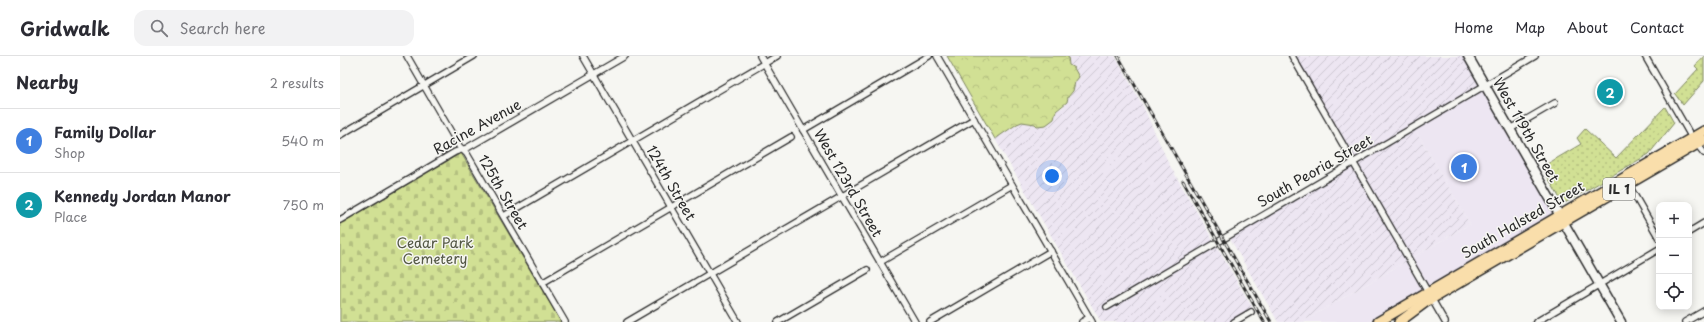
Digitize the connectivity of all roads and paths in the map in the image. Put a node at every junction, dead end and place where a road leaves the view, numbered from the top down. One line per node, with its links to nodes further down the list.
1 (407, 56): 15 (street, 125th Street)
2 (474, 56): 15 (street)
3 (583, 56): 14 (street, 124th Street)
4 (625, 56): 14 (street, Racine Avenue)
5 (760, 56): 13 (street, West 123rd Street)
6 (777, 56): 13 (street)
7 (929, 56): 20 (street)
8 (938, 56): 18 (street)
9 (1292, 56): 28 (street)
10 (1468, 56): 16 (street, West 119th Street)
11 (1535, 56): 16 (street, South Peoria Street)
12 (1645, 56): 24 (street)
13 (764, 63): 20 (street, West 123rd Street); 25 (street)
14 (594, 74): 25 (street, 124th Street); 26 (street, Racine Avenue)
15 (424, 85): 22 (street); 26 (street, 125th Street)
16 (1485, 86): 19 (street, West 119th Street); 28 (street, South Peoria Street)
17 (1555, 103): 19 (street)
18 (974, 119): 30 (street); 31 (street)
19 (1510, 129): 34 (street, West 119th Street)
20 (803, 130): 31 (street, West 123rd Street)
21 (1704, 131): 24 (main road, South Halsted Street / IL 1)
22 (340, 135)
23 (791, 137): 32 (street)
24 (1698, 140): 27 (street); 29 (main road, South Halsted Street / IL 1); 34 (main road, South Halsted Street / IL 1)
25 (633, 141): 32 (street, 124th Street); 33 (street)
26 (462, 148): 33 (street, 125th Street); 35 (street, Racine Avenue)
27 (1704, 152)
28 (1354, 162): 46 (street); 47 (street, South Peoria Street)
29 (1628, 184): 34 (main road, South Halsted Street / IL 1); 38 (street)
30 (1012, 185): 39 (street); 41 (street)
31 (841, 196): 41 (street, West 123rd Street); 43 (street)
32 (671, 207): 43 (street, 124th Street); 44 (street)
33 (504, 216): 44 (street, 125th Street)
34 (1562, 218): 45 (street, West 119th Street); 46 (main road, South Halsted Street / IL 1)
35 (340, 220)
36 (1704, 223): 37 (street)
37 (1692, 230)
38 (1656, 233)
39 (1051, 251): 50 (street); 56 (street)
40 (1656, 251): 45 (street)
41 (880, 262): 55 (street, West 123rd Street)
42 (867, 270): 54 (street)
43 (710, 274): 52 (street); 53 (street, 124th Street)
44 (542, 283): 51 (street, 125th Street)
45 (1600, 284): 62 (street); 63 (street, West 119th Street)
46 (1430, 296): 59 (main road, South Halsted Street / IL 1); 60 (main road, South Halsted Street / IL 1); 61 (street)
47 (1106, 307)
48 (1704, 311): 64 (street)
49 (1251, 312): 58 (street)
50 (1091, 320): 57 (street)
51 (565, 322)
52 (627, 322)
53 (738, 322)
54 (778, 322)
55 (915, 322)
56 (930, 322)
57 (1082, 322)
58 (1234, 322)
59 (1378, 322)
60 (1399, 322)
61 (1445, 322)
62 (1536, 322)
63 (1621, 322)
64 (1685, 322)

